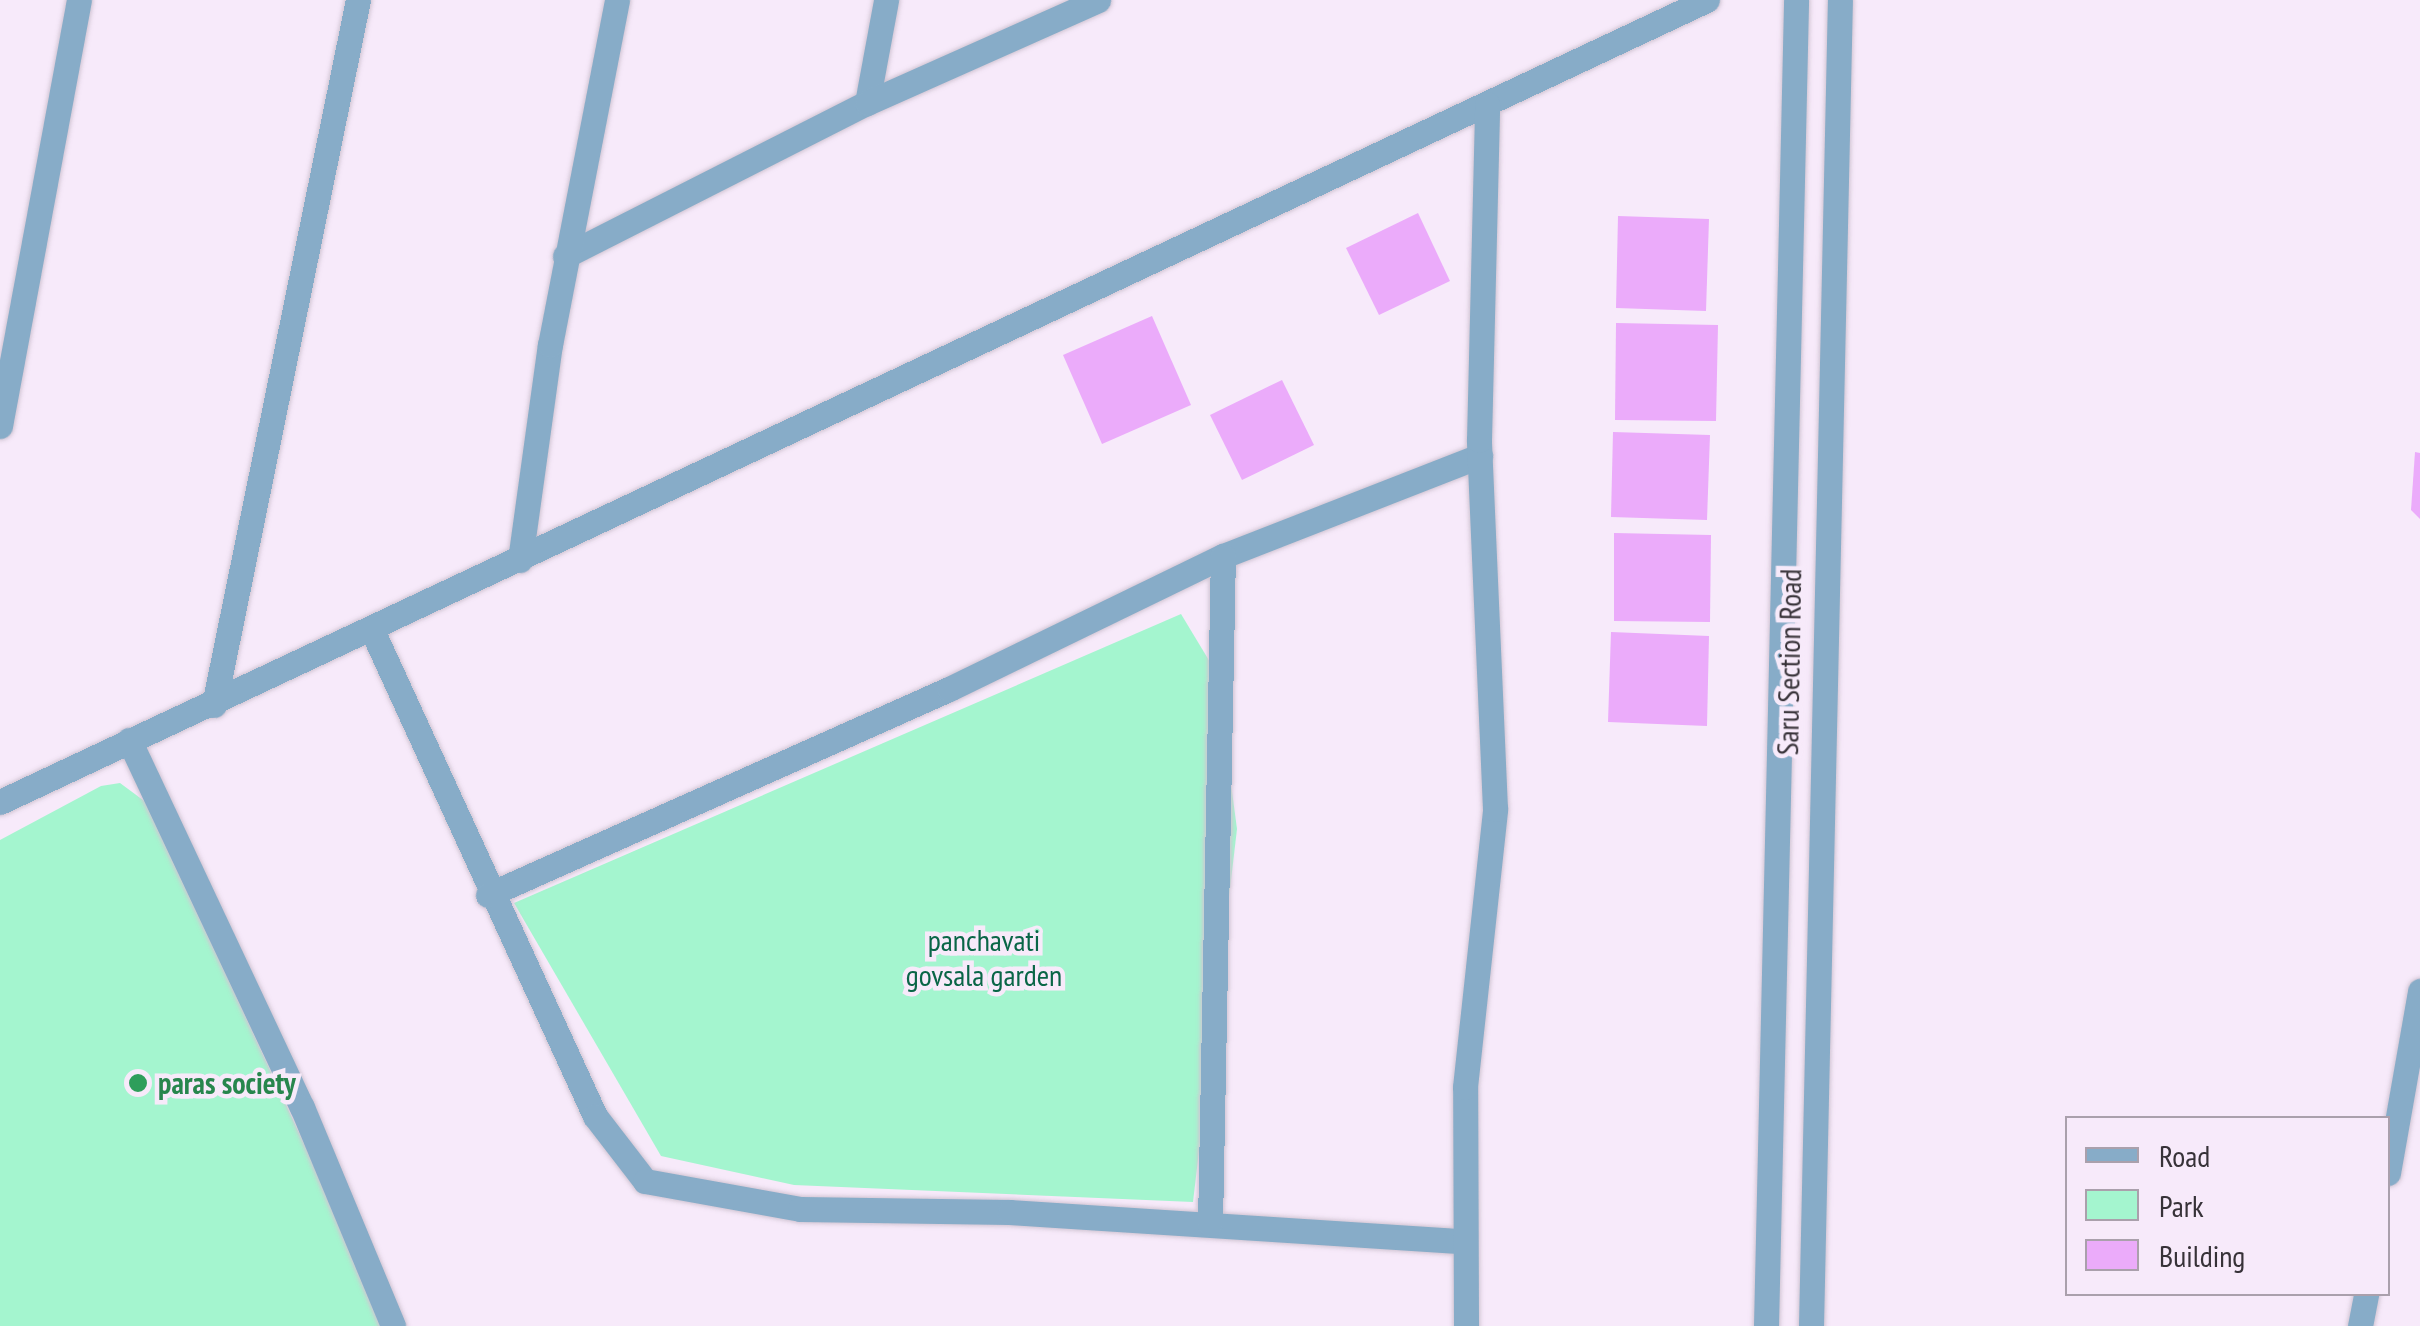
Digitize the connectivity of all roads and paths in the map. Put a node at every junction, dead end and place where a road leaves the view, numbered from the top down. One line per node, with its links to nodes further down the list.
1 (79, 0): 12 (street)
2 (358, 0): 17 (street)
3 (617, 0): 11 (street)
4 (886, 0): 9 (street)
5 (1098, 0): 9 (street)
6 (1707, 0): 10 (street)
7 (1796, 0): 28 (street, Saru Section Road)
8 (1840, 0): 29 (street, Saru Section Road)
9 (867, 104): 11 (street)
10 (1488, 104): 13 (street); 15 (street)
11 (565, 256): 15 (street)
12 (0, 426)
13 (1480, 456): 14 (street); 24 (street)
14 (1222, 556): 20 (street); 23 (street)
15 (520, 560): 16 (street)
16 (372, 630): 17 (street); 20 (street)
17 (214, 705): 18 (street)
18 (129, 740): 19 (street); 26 (street)
19 (0, 802)
20 (488, 896): 23 (street)
21 (2420, 991): 22 (street)
22 (2390, 1162)
23 (1210, 1224): 24 (street)
24 (1461, 1240): 27 (street)
25 (2366, 1296): 30 (street)
26 (393, 1326)
27 (1466, 1326)
28 (1766, 1326)
29 (1811, 1326)
30 (2360, 1326)

